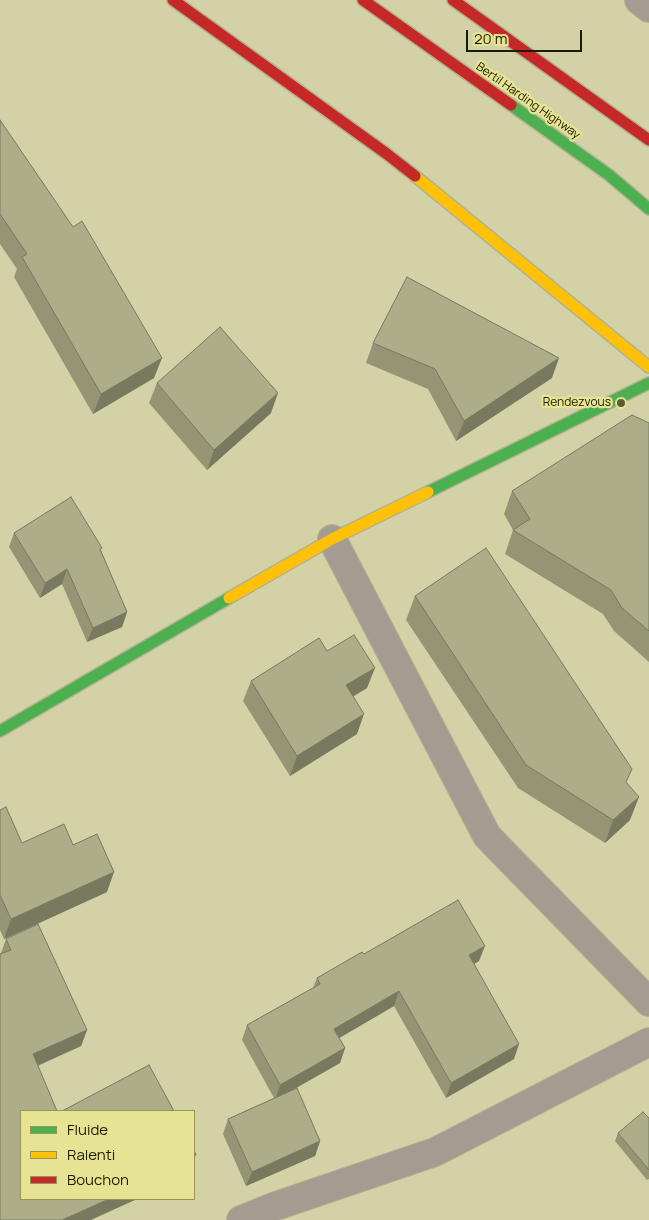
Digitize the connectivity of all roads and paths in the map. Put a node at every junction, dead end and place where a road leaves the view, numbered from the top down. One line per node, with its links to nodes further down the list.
1 (173, 0): 8 (street)
2 (363, 0): 7 (street, Bertil Harding Highway)
3 (453, 0): 6 (street)
4 (639, 0): 5 (street)
5 (649, 8)
6 (649, 140)
7 (649, 209)
8 (649, 367)
9 (649, 383): 10 (street)
10 (332, 540): 11 (street); 12 (street)
11 (0, 731)
12 (649, 1002)
13 (649, 1042): 14 (street)
14 (241, 1220)

